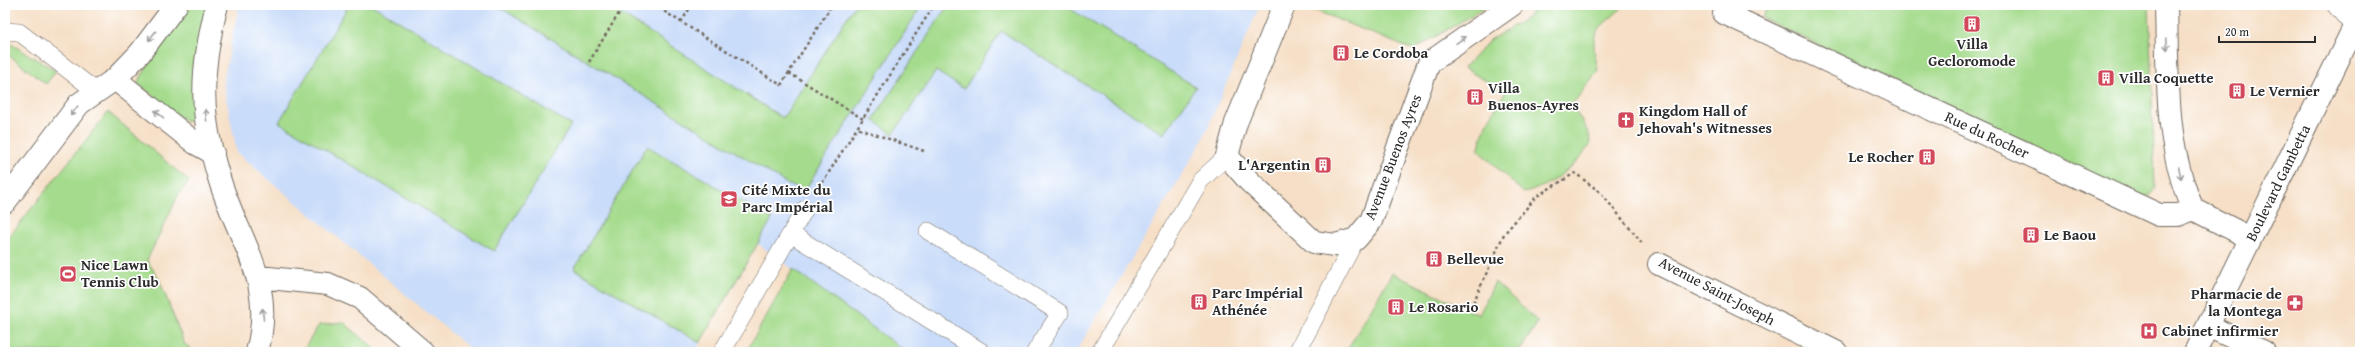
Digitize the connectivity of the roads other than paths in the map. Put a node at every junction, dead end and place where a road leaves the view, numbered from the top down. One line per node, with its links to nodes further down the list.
1 (176, 5): 10 (street, one-way to 10)
2 (217, 5): 12 (street, one-way to 2)
3 (1284, 5): 13 (street)
4 (1512, 5): 20 (street, Avenue Buenos Ayres, one-way to 4)
5 (2166, 5): 16 (street, one-way to 16)
6 (2335, 5): 8 (lane)
7 (1724, 13): 16 (street, Rue du Rocher)
8 (2357, 21): 19 (street, Boulevard Gambetta)
9 (5, 31): 11 (lane)
10 (115, 79): 11 (street); 12 (street, one-way to 10)
11 (97, 92): 14 (street, one-way to 14)
12 (213, 153): 22 (street)
13 (1227, 156): 20 (street); 29 (lane)
14 (5, 202)
15 (806, 209): 18 (lane)
16 (2193, 209): 19 (street)
17 (928, 231): 28 (lane)
18 (791, 234): 26 (lane); 27 (lane)
19 (2250, 238): 23 (street, Boulevard Gambetta)
20 (1356, 239): 30 (lane)
21 (1659, 264): 31 (street, Avenue Saint-Joseph)
22 (259, 277): 24 (street, one-way to 22); 25 (street)
23 (2208, 326): 32 (street, Boulevard Gambetta); 33 (street)
24 (257, 352)
25 (423, 352)
26 (722, 352)
27 (982, 352)
28 (1035, 352)
29 (1100, 352)
30 (1296, 352)
31 (1836, 352)
32 (2195, 352)
33 (2264, 352)

